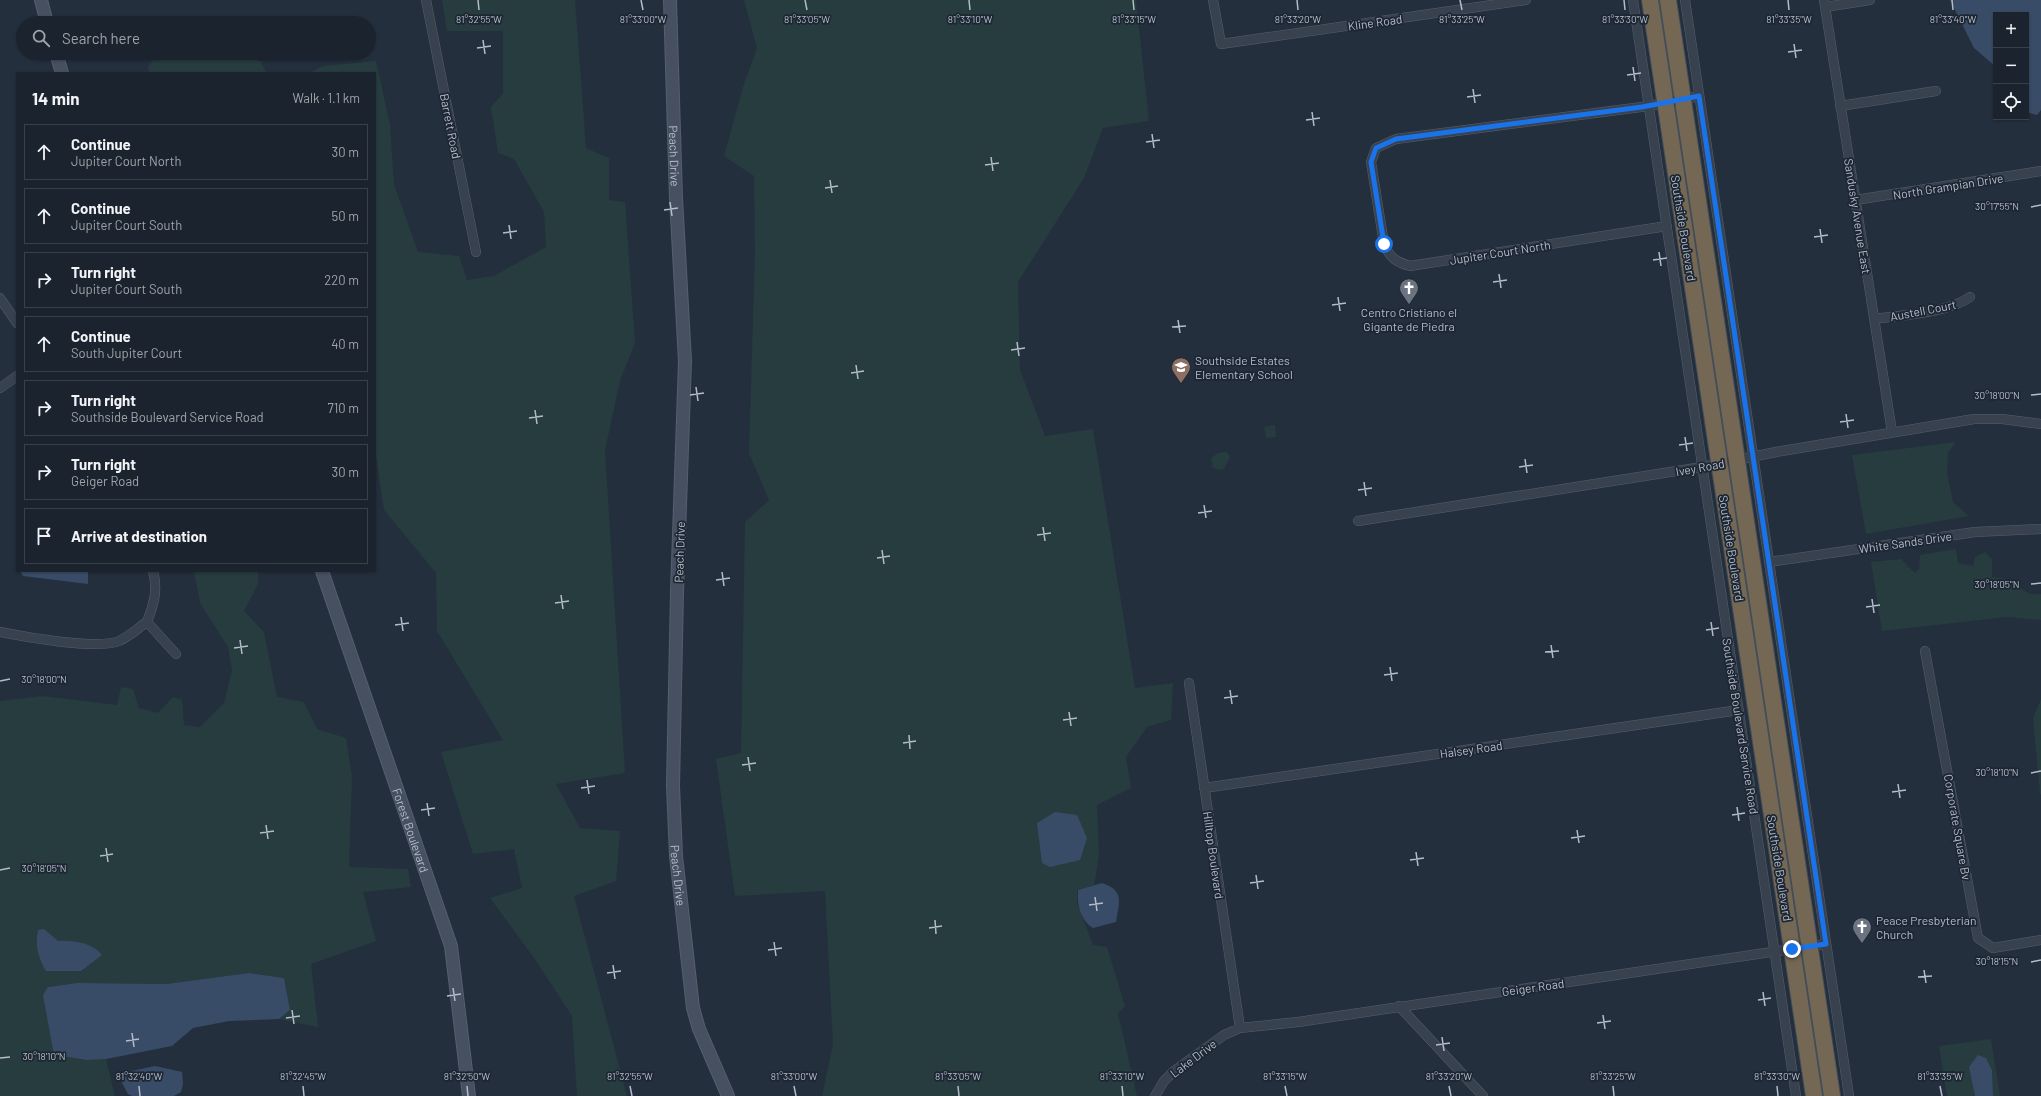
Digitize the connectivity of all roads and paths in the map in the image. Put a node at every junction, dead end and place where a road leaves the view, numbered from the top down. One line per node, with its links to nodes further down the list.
1 (41, 0): 12 (main road)
2 (426, 0): 24 (street, Barrett Road)
3 (670, 0): 57 (main road, Peach Drive)
4 (1213, 0): 5 (street, Kline Road)
5 (1526, 0)
6 (1633, 0): 19 (street, Southside Boulevard Service Road)
7 (1650, 0): 18 (highway, Southside Boulevard)
8 (1668, 0): 17 (highway, Southside Boulevard)
9 (1685, 0): 16 (street)
10 (1870, 0): 11 (street)
11 (1824, 3): 20 (street, Sandusky Avenue East)
12 (45, 16)
13 (58, 60): 14 (main road)
14 (62, 72)
15 (1936, 91): 20 (street)
16 (1699, 96): 17 (street); 33 (street)
17 (1683, 99): 18 (street); 34 (highway, Southside Boulevard)
18 (1665, 103): 19 (street); 35 (highway, Southside Boulevard)
19 (1649, 106): 23 (street, Southside Boulevard Service Road); 23 (street, Jupiter Court North)
20 (1840, 106): 22 (street, Sandusky Avenue East)
21 (2041, 172): 22 (street, North Grampian Drive)
22 (1855, 200): 27 (street, Sandusky Avenue East)
23 (1667, 226): 36 (street, Southside Boulevard Service Road)
24 (476, 252)
25 (1970, 297): 27 (street, Austell Court)
26 (0, 298): 28 (street)
27 (1874, 319): 32 (street, Sandusky Avenue East)
28 (16, 322)
29 (16, 377): 30 (street)
30 (0, 388)
31 (2041, 424): 32 (street, Ivey Road)
32 (1892, 432): 33 (street, Ivey Road)
33 (1754, 456): 34 (street, Ivey Road); 39 (street)
34 (1737, 460): 35 (street, Ivey Road); 51 (highway, Southside Boulevard)
35 (1719, 463): 36 (street, Ivey Road); 52 (highway, Southside Boulevard)
36 (1702, 467): 37 (street, Ivey Road); 47 (street, Southside Boulevard Service Road)
37 (1358, 521)
38 (2041, 529): 39 (street, White Sands Drive)
39 (1769, 562): 50 (street)
40 (153, 572): 42 (street)
41 (322, 572): 56 (main road, Forest Boulevard)
42 (147, 622): 43 (street); 45 (street)
43 (0, 632)
44 (1926, 651): 49 (street, Corporate Square Bv)
45 (176, 654)
46 (1189, 683): 48 (street, Hilltop Boulevard)
47 (1739, 710): 48 (street, Halsey Road); 53 (street, Southside Boulevard Service Road)
48 (1204, 788): 55 (street, Hilltop Boulevard)
49 (2041, 940)
50 (1826, 944): 51 (street, Geiger Road); 63 (street)
51 (1809, 946): 52 (street, Geiger Road); 62 (highway, Southside Boulevard)
52 (1792, 949): 53 (street, Geiger Road); 61 (highway, Southside Boulevard)
53 (1775, 951): 54 (street, Geiger Road); 60 (street, Southside Boulevard Service Road)
54 (1399, 1006): 55 (street, Geiger Road); 59 (street)
55 (1240, 1028): 58 (street, Lake Drive)
56 (470, 1096)
57 (728, 1096)
58 (1155, 1096)
59 (1483, 1096)
60 (1796, 1096)
61 (1814, 1096)
62 (1832, 1096)
63 (1849, 1096)

